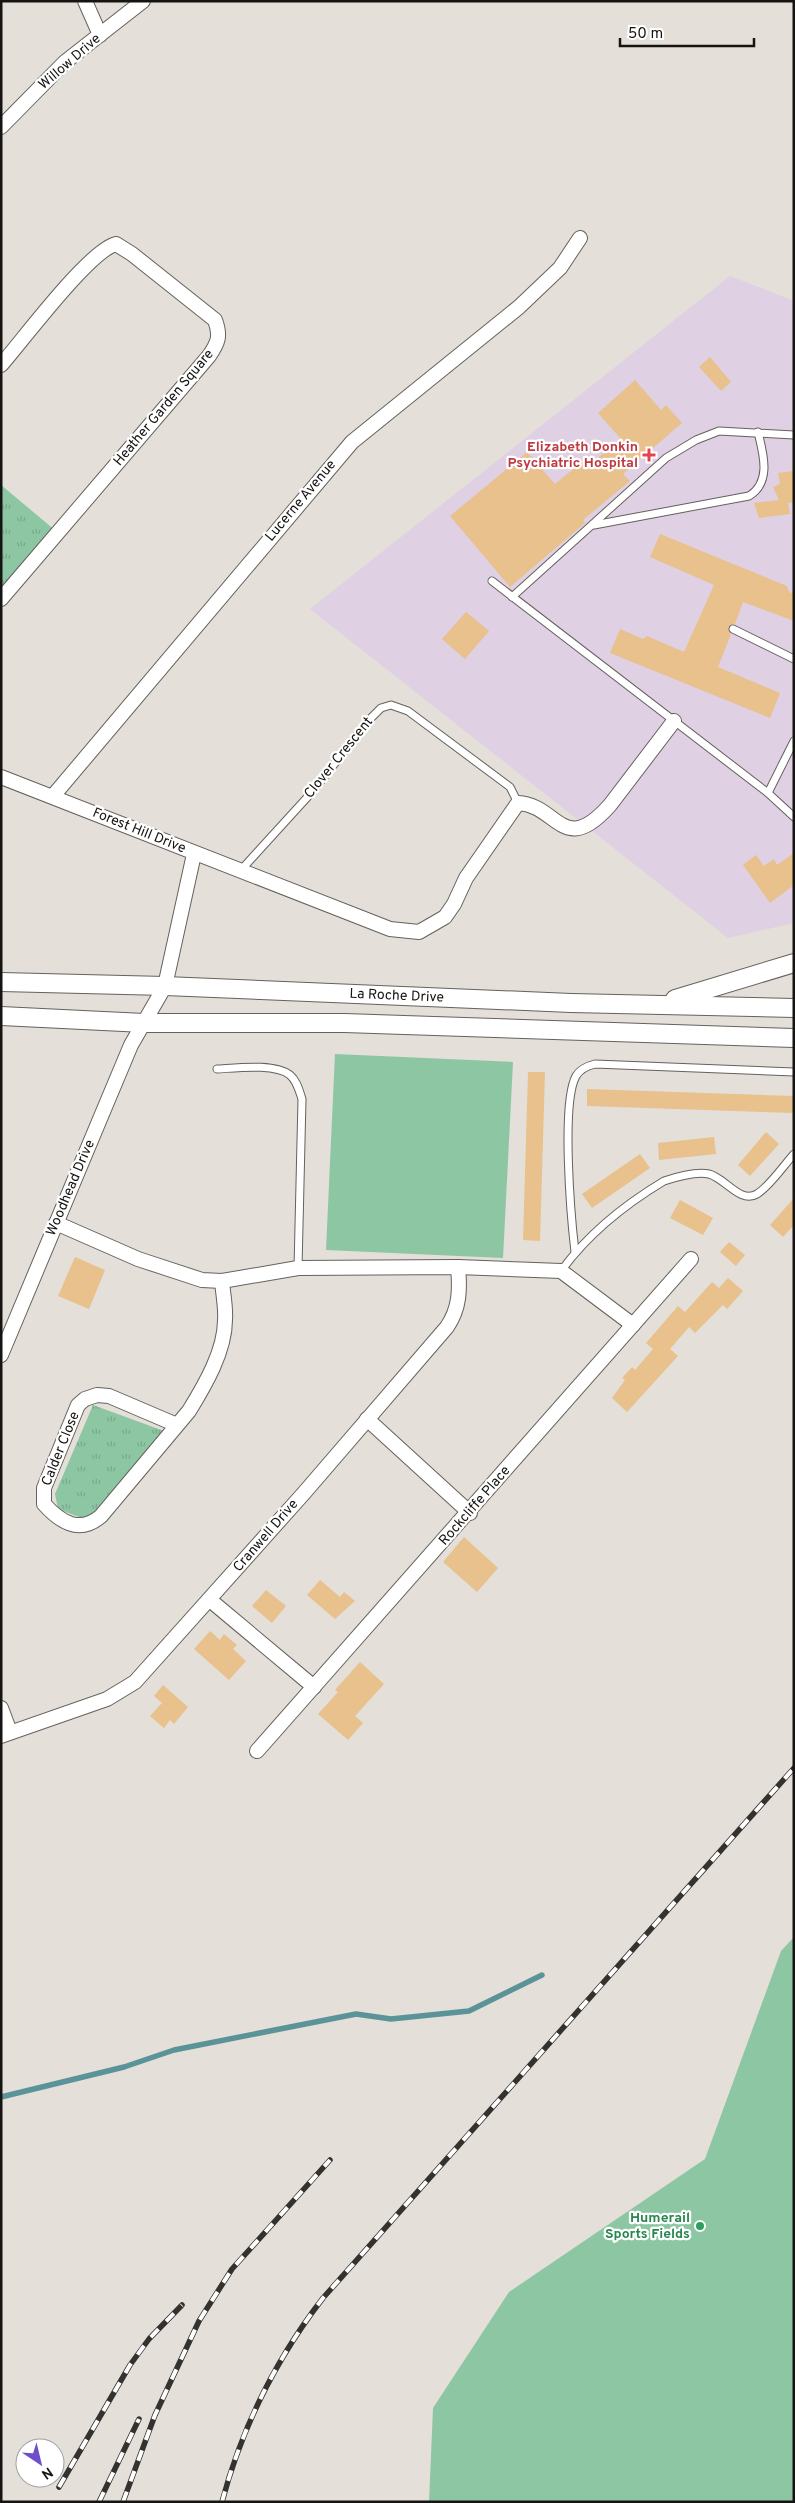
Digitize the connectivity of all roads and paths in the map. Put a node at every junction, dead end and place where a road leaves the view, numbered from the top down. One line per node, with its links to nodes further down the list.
1 (85, 1): 3 (street)
2 (143, 1): 3 (street, Willow Drive)
3 (100, 35): 4 (street, Willow Drive)
4 (1, 127)
5 (580, 238): 19 (street, Lucerne Avenue)
6 (4, 356): 12 (street, Heather Garden Square)
7 (758, 432): 8 (lane); 9 (lane); 9 (lane)
8 (794, 435)
9 (593, 525): 11 (lane)
10 (492, 581): 11 (lane)
11 (512, 597): 15 (lane)
12 (1, 599)
13 (733, 629): 14 (lane)
14 (794, 658)
15 (674, 721): 18 (lane); 20 (street)
16 (794, 741): 18 (lane)
17 (1, 778): 19 (street, Forest Hill Drive)
18 (768, 793): 21 (lane)
19 (53, 796): 22 (street, Forest Hill Drive)
20 (518, 803): 23 (street); 23 (lane, Clover Crescent)
21 (794, 817)
22 (194, 854): 23 (street); 26 (street, Forest Hill Drive)
23 (241, 870)
24 (794, 963): 27 (street)
25 (1, 982): 26 (street, La Roche Drive)
26 (165, 986): 27 (street, La Roche Drive); 30 (street, Forest Hill Drive)
27 (660, 1004): 28 (street, La Roche Drive)
28 (794, 1008)
29 (1, 1016): 30 (street)
30 (144, 1023): 31 (street); 35 (street, Woodhead Drive)
31 (794, 1038)
32 (217, 1068): 39 (lane)
33 (794, 1072): 36 (lane)
34 (794, 1154): 36 (lane)
35 (56, 1223): 41 (street); 43 (street, Woodhead Drive)
36 (576, 1252): 40 (lane)
37 (691, 1259): 42 (street, Rockcliffe Place)
38 (458, 1266): 39 (street); 40 (street); 44 (street, Cranwell Drive)
39 (298, 1268): 41 (street)
40 (561, 1271): 42 (street)
41 (222, 1281): 45 (street, Calder Close)
42 (633, 1325): 46 (street, Rockcliffe Place)
43 (1, 1355)
44 (367, 1419): 46 (street); 47 (street, Cranwell Drive)
45 (177, 1426): 45 (street, Calder Close)
46 (470, 1513): 48 (street, Rockcliffe Place)
47 (210, 1600): 48 (street); 50 (street, Cranwell Drive)
48 (314, 1687): 51 (street, Rockcliffe Place)
49 (1, 1708): 50 (street)
50 (6, 1734)
51 (258, 1751)

